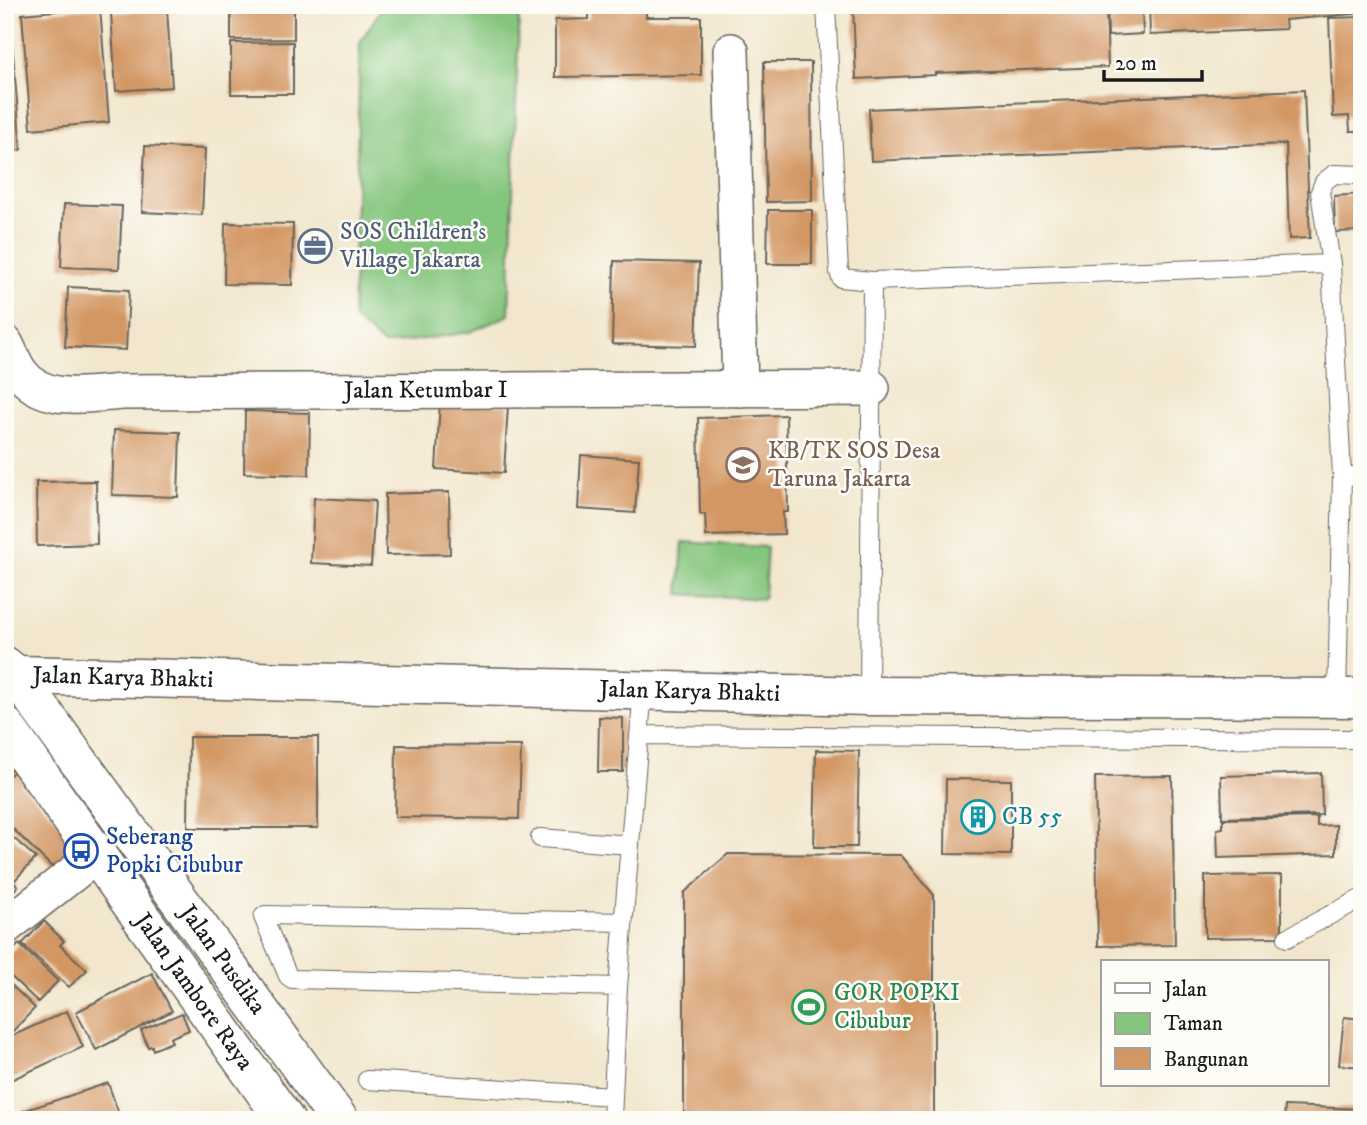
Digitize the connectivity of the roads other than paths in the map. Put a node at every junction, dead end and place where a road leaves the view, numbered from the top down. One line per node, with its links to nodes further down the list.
1 (826, 5): 5 (lane)
2 (731, 51): 7 (street)
3 (1362, 175): 4 (lane)
4 (1331, 264): 5 (lane); 9 (lane)
5 (872, 281): 8 (lane)
6 (5, 343): 7 (street, Jalan Ketumbar I)
7 (740, 388): 8 (street, Jalan Ketumbar I)
8 (872, 388): 13 (lane)
9 (1342, 476): 10 (lane); 14 (lane)
10 (1362, 476)
11 (11, 671): 12 (street, Jalan Karya Bhakti); 29 (street, Jalan Pusdika)
12 (643, 689): 13 (street, Jalan Karya Bhakti); 16 (lane)
13 (869, 696): 14 (street, Jalan Karya Bhakti)
14 (1350, 698)
15 (5, 726): 20 (street, Jalan Jambore Raya)
16 (639, 735): 17 (lane); 19 (lane)
17 (1362, 739)
18 (540, 838): 19 (lane)
19 (630, 845): 22 (lane)
20 (98, 854): 23 (street); 28 (street, Jalan Jambore Raya)
21 (1362, 898): 24 (lane)
22 (623, 922): 25 (lane); 25 (lane)
23 (5, 927)
24 (1287, 938)
25 (618, 987): 27 (lane)
26 (367, 1080): 27 (lane)
27 (613, 1096): 30 (lane)
28 (285, 1120)
29 (339, 1120)
30 (612, 1120)

